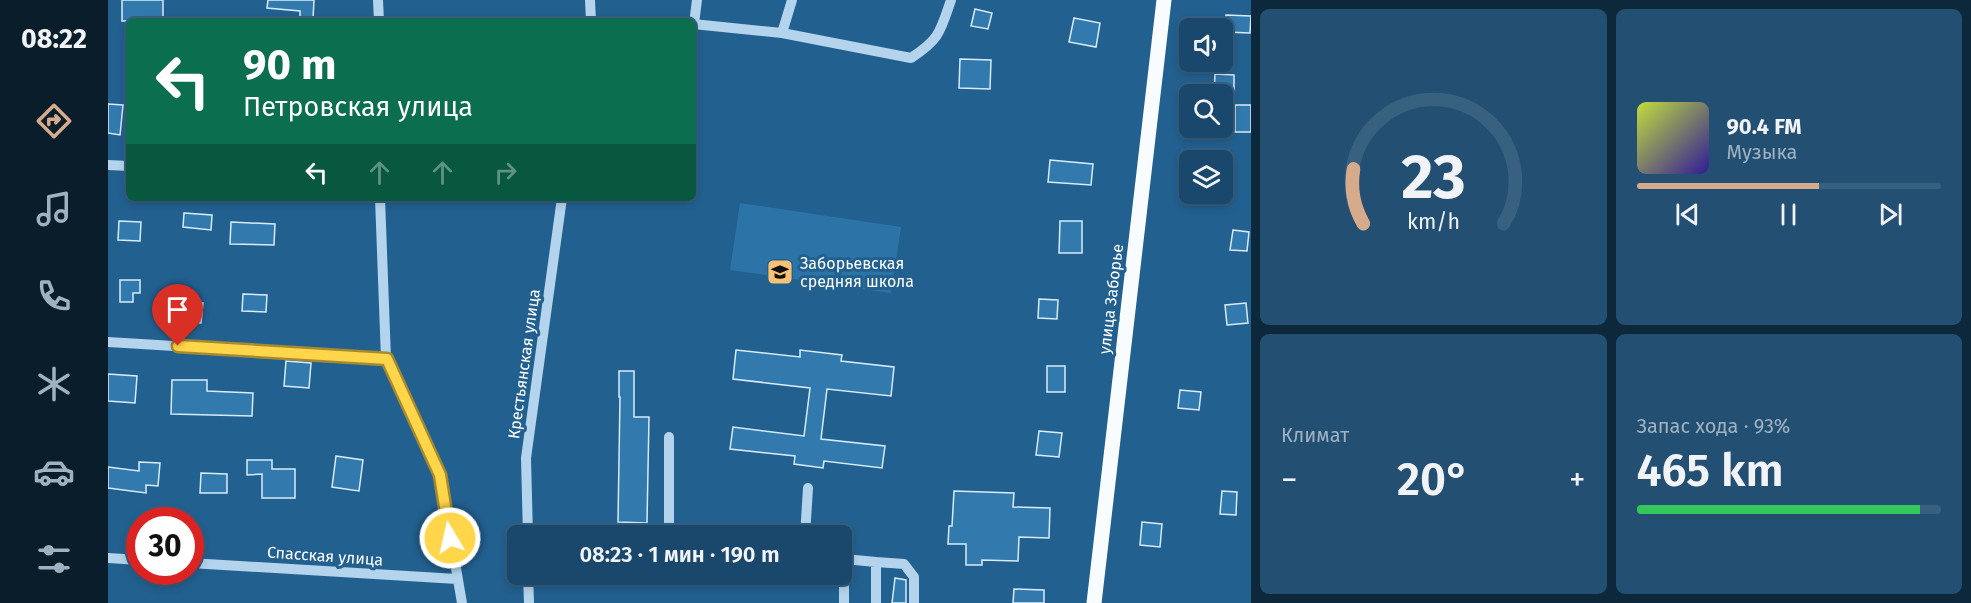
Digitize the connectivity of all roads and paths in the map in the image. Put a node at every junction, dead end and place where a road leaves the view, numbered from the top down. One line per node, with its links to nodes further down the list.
1 (378, 0): 7 (street)
2 (590, 0): 8 (street)
3 (697, 0): 9 (street)
4 (792, 0): 11 (street)
5 (951, 0): 11 (street)
6 (1164, 0): 36 (main road, улица Заборье)
7 (379, 18)
8 (591, 18)
9 (694, 18)
10 (696, 24): 11 (street)
11 (782, 33)
12 (108, 165): 13 (street)
13 (126, 166)
14 (380, 201): 17 (street)
15 (562, 201): 20 (street, Крестьянская улица)
16 (108, 342): 17 (street)
17 (387, 359): 28 (street)
18 (669, 437): 21 (street)
19 (808, 488): 22 (street)
20 (528, 525)
21 (669, 525)
22 (806, 525)
23 (108, 558): 24 (street)
24 (126, 559)
25 (852, 560): 26 (street)
26 (876, 562): 34 (street); 35 (street)
27 (204, 564): 28 (street, Спасская улица)
28 (457, 579): 31 (street)
29 (528, 585): 32 (street)
30 (844, 585): 33 (street)
31 (462, 603)
32 (529, 603)
33 (844, 603)
34 (876, 603)
35 (914, 603)
36 (1094, 603)

